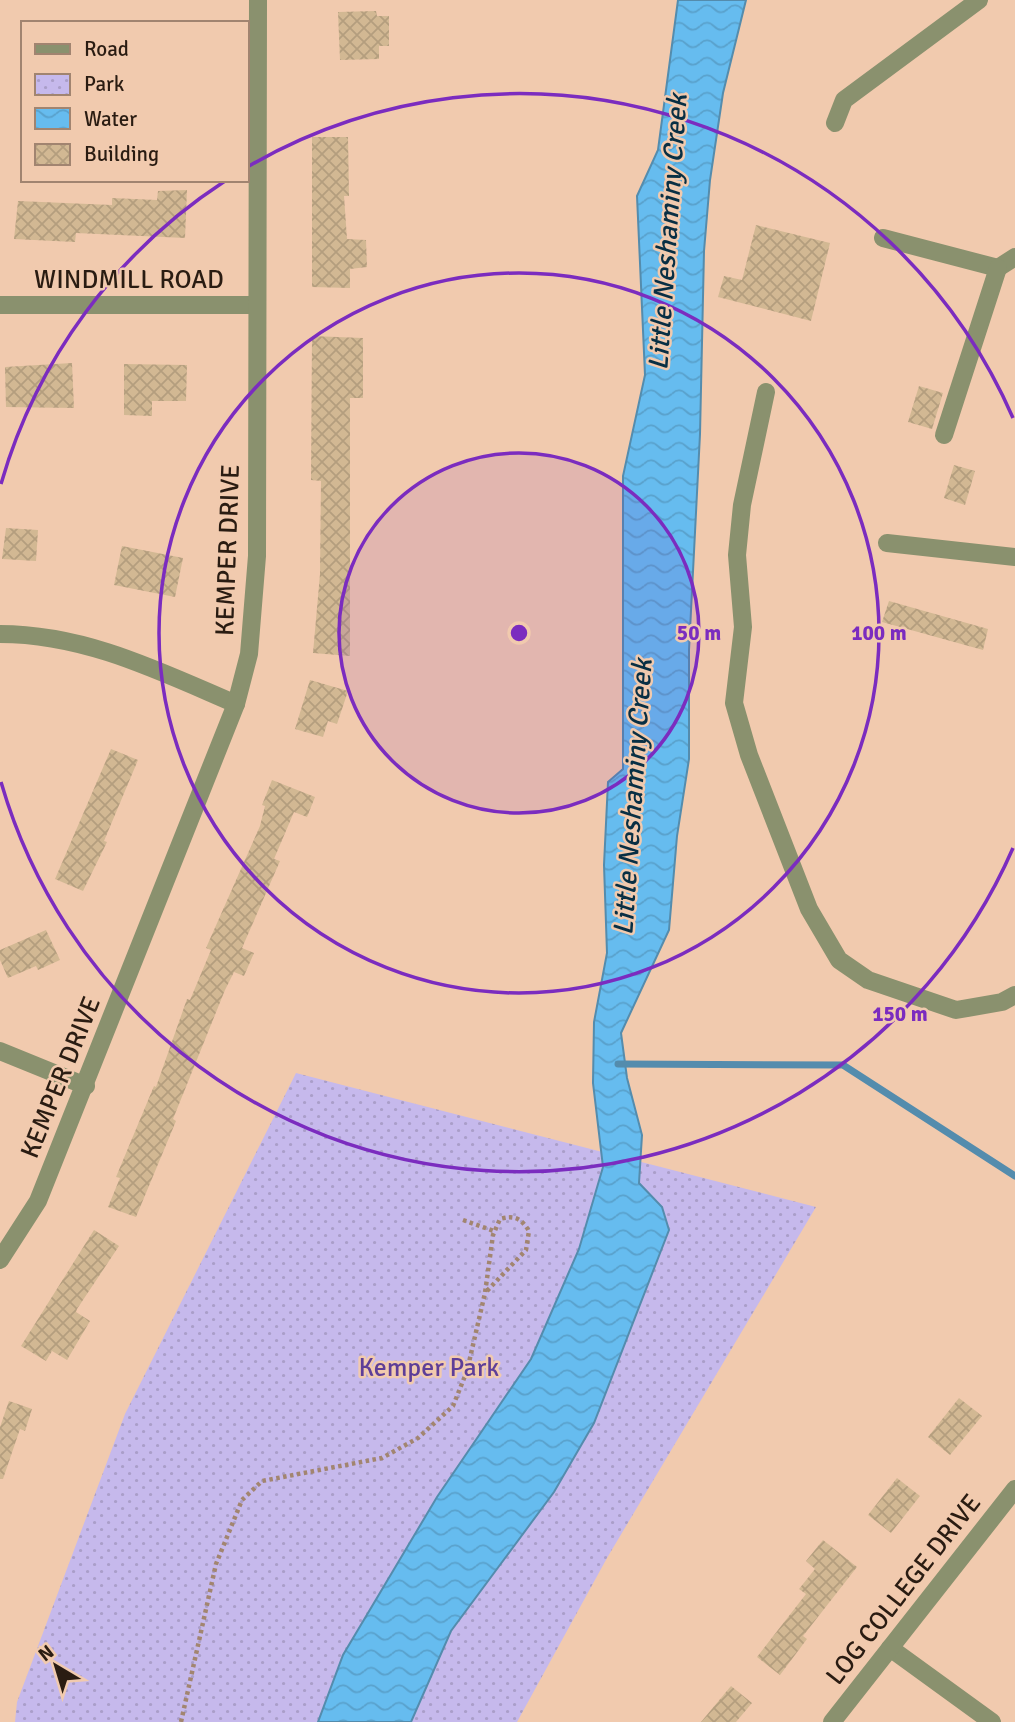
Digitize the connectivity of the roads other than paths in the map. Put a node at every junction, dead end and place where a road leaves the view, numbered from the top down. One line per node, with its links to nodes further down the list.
1 (258, 0): 8 (street, KEMPER DRIVE)
2 (979, 0): 3 (street)
3 (835, 123)
4 (883, 238): 6 (street)
5 (1015, 257): 6 (street)
6 (998, 268): 10 (street)
7 (0, 305): 8 (street, WINDMILL ROAD)
8 (257, 305): 14 (street, KEMPER DRIVE)
9 (766, 393): 15 (street)
10 (944, 435)
11 (887, 543): 12 (street)
12 (1015, 557)
13 (0, 634): 14 (street)
14 (236, 704): 17 (street, KEMPER DRIVE)
15 (1015, 995)
16 (0, 1052): 17 (street)
17 (86, 1086): 18 (street, KEMPER DRIVE)
18 (0, 1260)
19 (1015, 1489): 20 (street, LOG COLLEGE DRIVE)
20 (890, 1648): 21 (street, LOG COLLEGE DRIVE); 22 (street)
21 (832, 1722)
22 (992, 1722)

